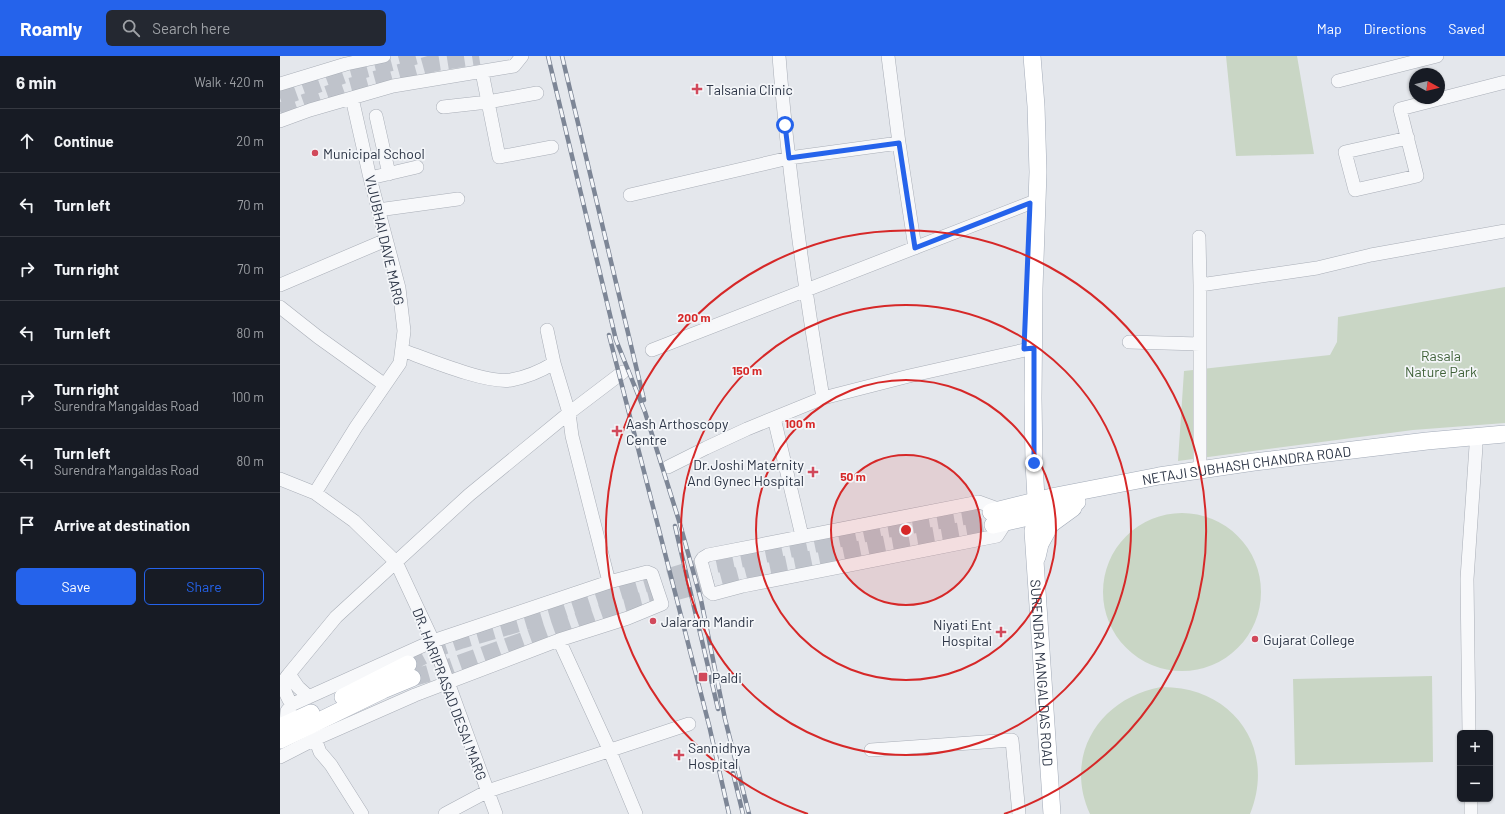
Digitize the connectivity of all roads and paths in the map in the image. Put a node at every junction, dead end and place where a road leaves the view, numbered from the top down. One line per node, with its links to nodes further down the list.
1 (384, 56): 8 (street)
2 (522, 56): 9 (street)
3 (779, 56): 22 (street)
4 (888, 56): 20 (street)
5 (1025, 56): 28 (main road, SURENDRA MANGALDAS ROAD)
6 (1032, 56): 41 (main road, SURENDRA MANGALDAS ROAD)
7 (1437, 56): 10 (street)
8 (344, 60): 12 (street)
9 (482, 72): 14 (street); 15 (street)
10 (1338, 81)
11 (1505, 82): 19 (street)
12 (280, 84)
13 (537, 93): 15 (street)
14 (352, 98): 18 (street); 25 (street, VIJUBHAI DAVE MARG)
15 (488, 102): 16 (street); 21 (street)
16 (443, 107)
17 (376, 116): 24 (street)
18 (280, 120)
19 (1408, 138): 19 (street)
20 (899, 143): 22 (street); 33 (street)
21 (552, 147)
22 (789, 158): 26 (street); 36 (street)
23 (417, 167): 24 (street)
24 (390, 174): 25 (street)
25 (370, 178): 29 (street, VIJUBHAI DAVE MARG)
26 (630, 195)
27 (458, 199): 29 (street)
28 (1030, 203): 33 (street); 41 (main road, SURENDRA MANGALDAS ROAD)
29 (378, 210): 32 (street, VIJUBHAI DAVE MARG)
30 (1505, 231): 35 (street)
31 (1199, 237): 35 (street)
32 (386, 240): 34 (street); 42 (street, VIJUBHAI DAVE MARG)
33 (915, 248): 36 (street)
34 (280, 285)
35 (1200, 286): 40 (street)
36 (805, 290): 43 (street); 47 (street)
37 (280, 307): 46 (street)
38 (547, 330): 44 (street)
39 (1129, 342): 40 (street)
40 (1200, 344): 54 (street)
41 (1029, 348): 47 (street); 58 (main road, SURENDRA MANGALDAS ROAD)
42 (402, 350): 44 (street); 46 (street, VIJUBHAI DAVE MARG)
43 (652, 350)
44 (554, 364): 48 (street)
45 (623, 372): 48 (street)
46 (385, 385): 56 (street, VIJUBHAI DAVE MARG)
47 (822, 398): 49 (street)
48 (569, 413): 61 (street); 63 (street)
49 (774, 418): 53 (street); 60 (street)
50 (1505, 434): 54 (main road, NETAJI SUBHASH CHANDRA ROAD)
51 (1505, 444): 52 (main road, NETAJI SUBHASH CHANDRA ROAD)
52 (1476, 446): 57 (main road, NETAJI SUBHASH CHANDRA ROAD); 72 (street)
53 (668, 468)
54 (1200, 470): 58 (main road, NETAJI SUBHASH CHANDRA ROAD)
55 (280, 480): 56 (street)
56 (315, 493): 61 (street, DR. HARIPRASAD DESAI MARG)
57 (1085, 500): 58 (main road, NETAJI SUBHASH CHANDRA ROAD); 62 (main road)
58 (1031, 514): 59 (main road, NETAJI SUBHASH CHANDRA ROAD); 62 (main road, SURENDRA MANGALDAS ROAD)
59 (998, 517): 60 (street); 60 (street)
60 (802, 536)
61 (396, 562): 65 (street, DR. HARIPRASAD DESAI MARG); 66 (street)
62 (1035, 565): 83 (main road, SURENDRA MANGALDAS ROAD)
63 (609, 582): 64 (street); 65 (street)
64 (559, 640): 67 (street); 74 (street)
65 (433, 641): 67 (street, DR. HARIPRASAD DESAI MARG); 68 (street)
66 (289, 674): 68 (street); 69 (street)
67 (448, 682): 73 (street); 77 (street, DR. HARIPRASAD DESAI MARG)
68 (309, 697): 69 (street)
69 (292, 705): 71 (street)
70 (689, 724): 74 (street)
71 (282, 727): 73 (main road); 73 (main road)
72 (1469, 730)
73 (311, 733): 76 (street); 78 (street)
74 (609, 749): 77 (street); 81 (street)
75 (872, 750): 82 (street)
76 (280, 757)
77 (488, 791): 79 (street); 80 (street, DR. HARIPRASAD DESAI MARG)
78 (362, 814)
79 (445, 814)
80 (496, 814)
81 (636, 814)
82 (1019, 814)
83 (1052, 814)

